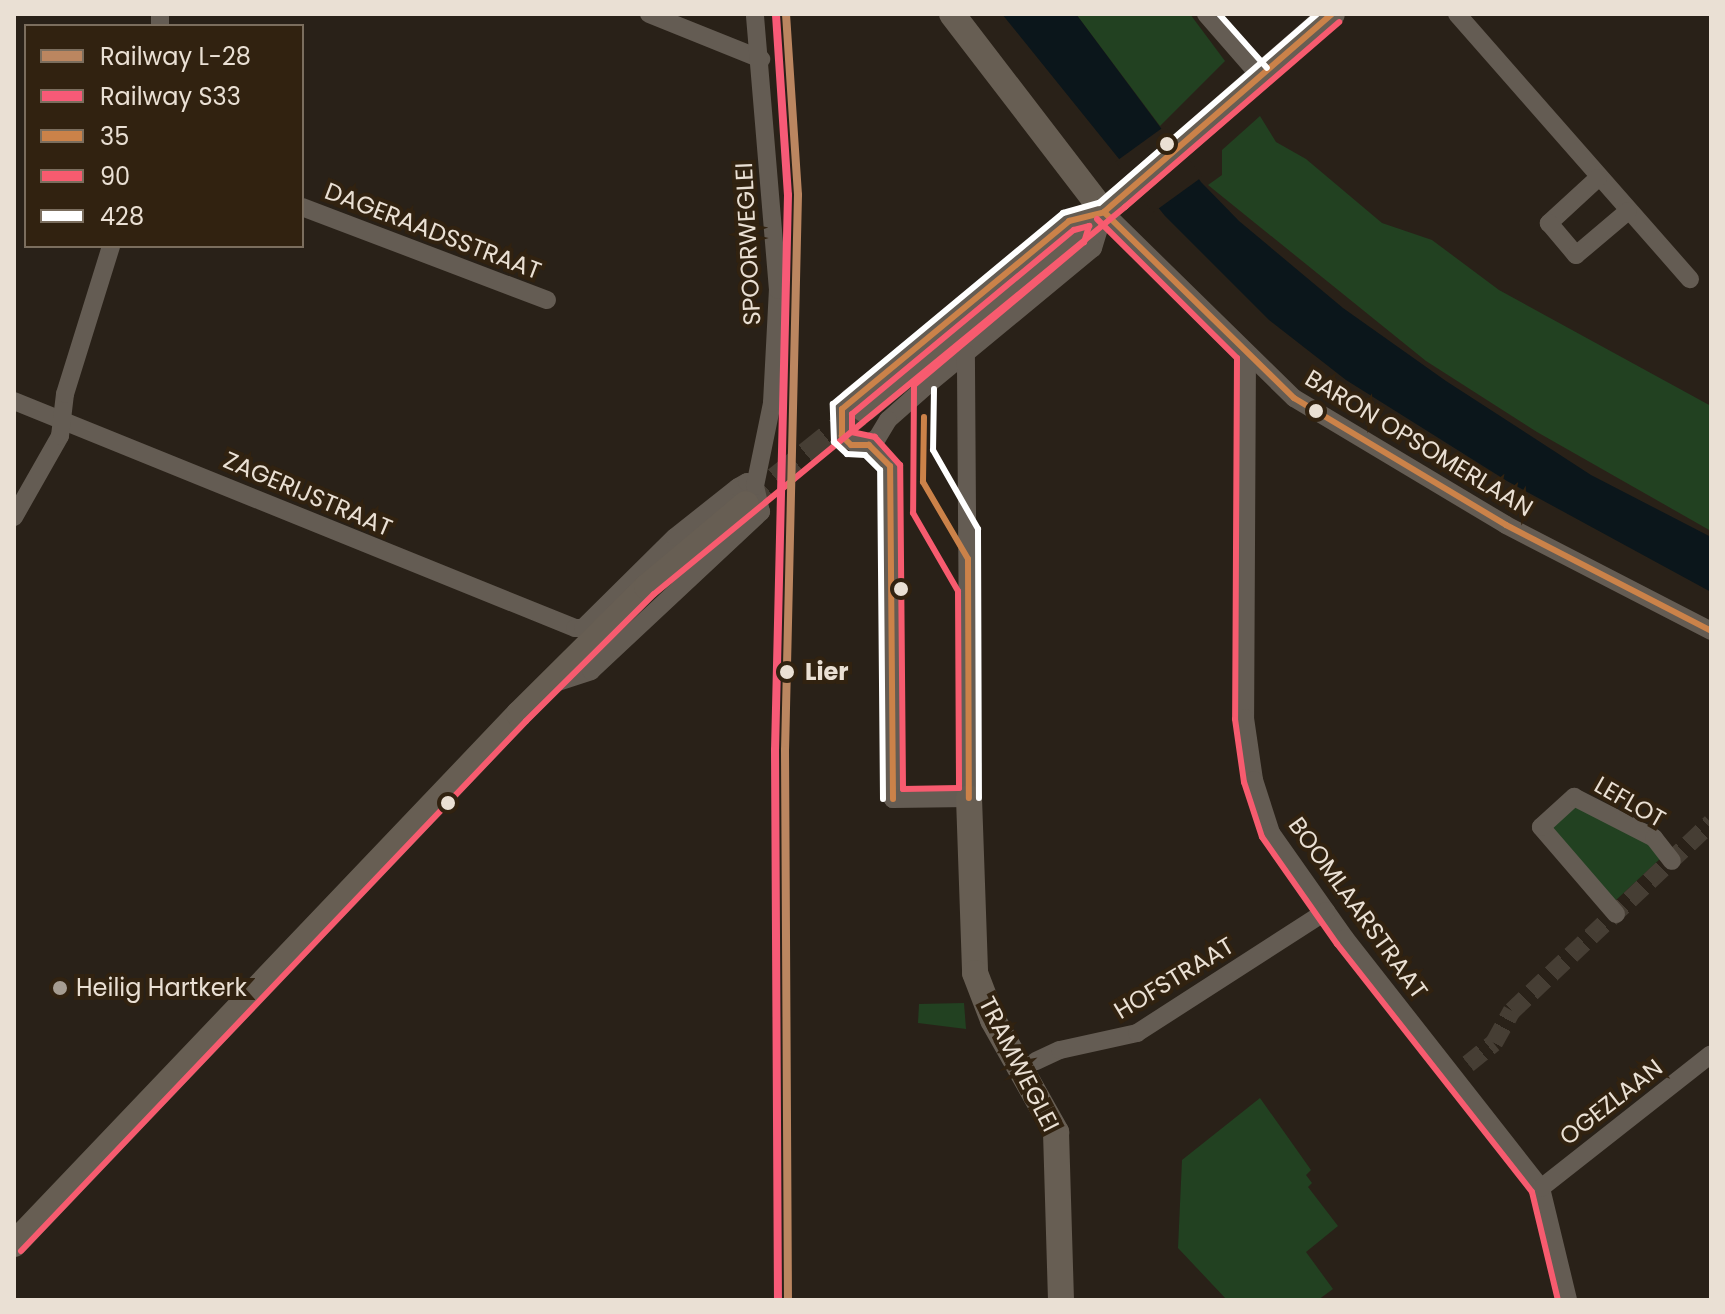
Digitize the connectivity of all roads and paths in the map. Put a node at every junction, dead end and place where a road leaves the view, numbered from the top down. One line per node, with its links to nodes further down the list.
1 (649, 14): 7 (street)
2 (755, 14): 7 (street, SPOORWEGLEI)
3 (952, 14): 10 (street)
4 (1206, 14): 8 (street)
5 (1332, 14): 8 (street)
6 (1457, 14): 9 (street)
7 (761, 59): 22 (street, SPOORWEGLEI)
8 (1259, 75): 10 (street)
9 (1598, 178): 12 (street); 12 (street)
10 (1112, 206): 16 (street); 17 (street, BARON OPSOMERLAAN); 19 (street); 21 (street)
11 (304, 208): 15 (street, DAGERAADSSTRAAT)
12 (1628, 211): 14 (street)
13 (110, 248): 20 (street)
14 (1690, 279)
15 (547, 300)
16 (966, 354): 21 (street); 25 (street)
17 (1247, 354): 24 (street, BARON OPSOMERLAAN); 27 (street, BOOMLAARSTRAAT)
18 (14, 401): 20 (street, ZAGERIJSTRAAT)
19 (864, 409)
20 (63, 421): 22 (street, ZAGERIJSTRAAT); 23 (street)
21 (869, 445): 25 (street)
22 (754, 487): 32 (street)
23 (14, 517)
24 (1711, 631)
25 (969, 798): 33 (street, TRAMWEGLEI)
26 (1672, 861): 28 (street, LEFLOT)
27 (1326, 911): 30 (street, HOFSTRAAT); 31 (street, BOOMLAARSTRAAT)
28 (1616, 914)
29 (1711, 1054): 31 (street, OGEZLAAN)
30 (1036, 1061)
31 (1541, 1188): 34 (street, BOOMLAARSTRAAT)
32 (14, 1244)
33 (1061, 1300)
34 (1568, 1300)

